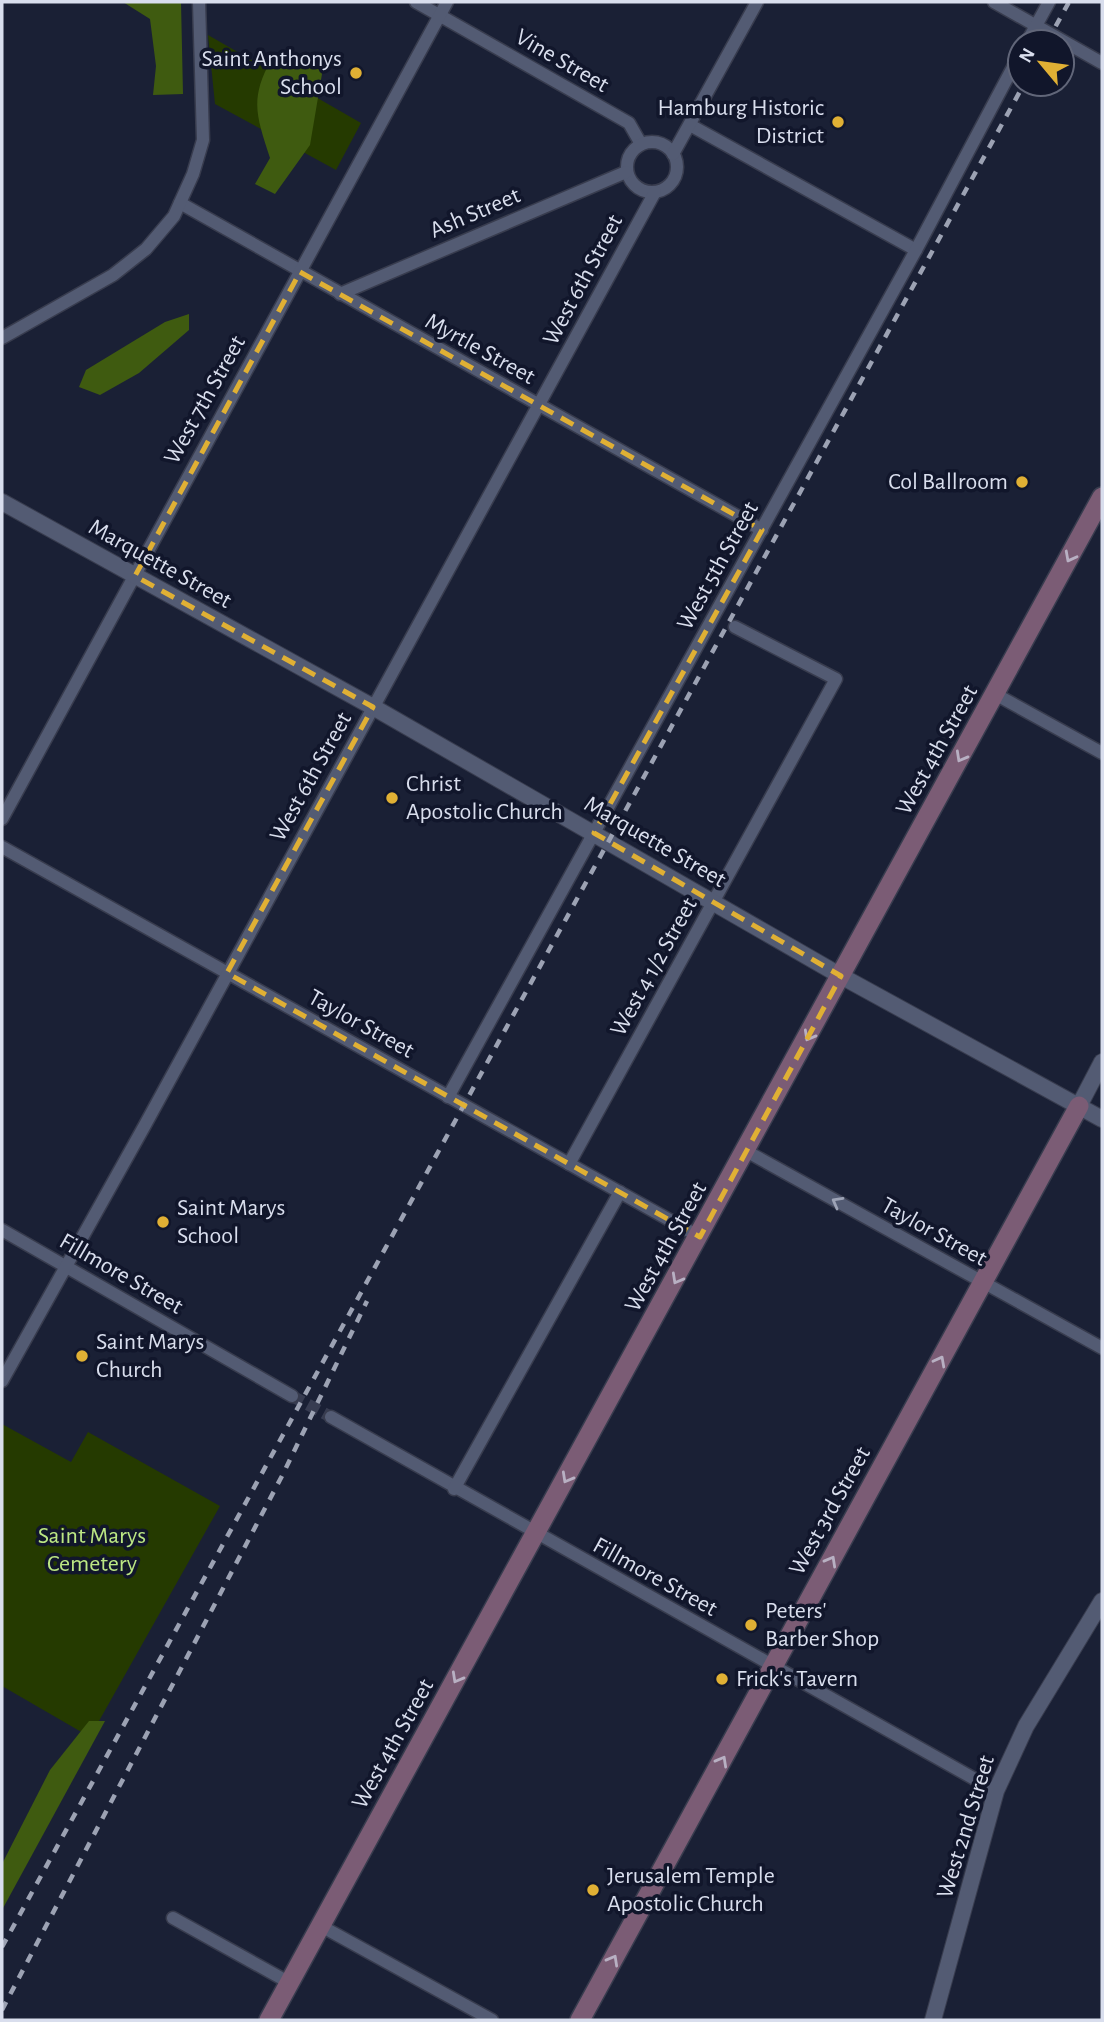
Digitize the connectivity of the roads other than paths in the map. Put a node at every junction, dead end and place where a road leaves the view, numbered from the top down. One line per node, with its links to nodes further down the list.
1 (199, 2): 16 (street)
2 (416, 2): 7 (street, Vine Street)
3 (447, 2): 7 (street, West 7th Street)
4 (757, 2): 11 (street)
5 (994, 2): 8 (street)
6 (1049, 2): 8 (street)
7 (440, 15): 12 (street, Vine Street); 18 (street, West 7th Street)
8 (1035, 26): 9 (street)
9 (1102, 62)
10 (1006, 80): 17 (street, West 5th Street)
11 (690, 125): 13 (street); 17 (street)
12 (641, 144): 13 (street); 14 (street)
13 (673, 154): 15 (street)
14 (626, 172): 15 (street); 19 (street, Ash Street)
15 (655, 192): 21 (street, West 6th Street)
16 (180, 203): 18 (street, Myrtle Street); 20 (street)
17 (916, 250): 24 (street, West 5th Street)
18 (300, 272): 19 (street, Myrtle Street); 25 (street, West 7th Street)
19 (340, 294): 21 (street, Myrtle Street)
20 (2, 338)
21 (539, 406): 24 (street, Myrtle Street); 28 (street, West 6th Street)
22 (1102, 496): 27 (main road, West 4th Street, one-way to 27)
23 (2, 502): 25 (street, Marquette Street)
24 (762, 530): 31 (street, West 5th Street)
25 (135, 576): 28 (street, Marquette Street); 30 (street, West 7th Street)
26 (735, 627): 33 (street, West 4 1/2 Street)
27 (995, 694): 29 (street); 35 (main road, West 4th Street, one-way to 35)
28 (373, 707): 31 (street, Marquette Street); 34 (street, West 6th Street)
29 (1102, 753)
30 (2, 819)
31 (594, 833): 33 (street, Marquette Street); 37 (street, West 5th Street)
32 (2, 847): 34 (street, Taylor Street)
33 (714, 901): 35 (street, Marquette Street); 41 (street, West 4 1/2 Street)
34 (227, 973): 37 (street, Taylor Street); 45 (street, West 6th Street)
35 (841, 976): 38 (street, Marquette Street); 40 (main road, West 4th Street, one-way to 40)
36 (1102, 1062): 38 (street, West 3rd Street)
37 (448, 1097): 41 (street, Taylor Street)
38 (1079, 1106): 39 (street, Marquette Street); 46 (main road, West 3rd Street)
39 (1102, 1119)
40 (746, 1151): 44 (main road, West 4th Street); 46 (street, Taylor Street, one-way to 40)
41 (569, 1164): 42 (street, Taylor Street)
42 (620, 1192): 44 (street, Taylor Street); 51 (street)
43 (2, 1230): 45 (street, Fillmore Street)
44 (700, 1237): 52 (main road, West 4th Street, one-way to 52)
45 (66, 1266): 48 (street, West 6th Street); 49 (street, Fillmore Street)
46 (982, 1283): 47 (street, Taylor Street); 54 (main road, West 3rd Street, one-way to 46)
47 (1102, 1348)
48 (2, 1381)
49 (292, 1396)
50 (331, 1417): 51 (street, Fillmore Street)
51 (454, 1489): 52 (street, Fillmore Street)
52 (536, 1534): 54 (street, Fillmore Street); 57 (main road, West 4th Street, one-way to 57)
53 (1102, 1601): 55 (street, West 2nd Street)
54 (773, 1667): 55 (street, Fillmore Street); 61 (main road, West 3rd Street, one-way to 54)
55 (996, 1791): 62 (street, West 2nd Street)
56 (173, 1918): 58 (street)
57 (321, 1926): 58 (main road, West 4th Street); 60 (street)
58 (290, 1983): 59 (main road, West 4th Street)
59 (269, 2020)
60 (492, 2020)
61 (580, 2020)
62 (933, 2020)

